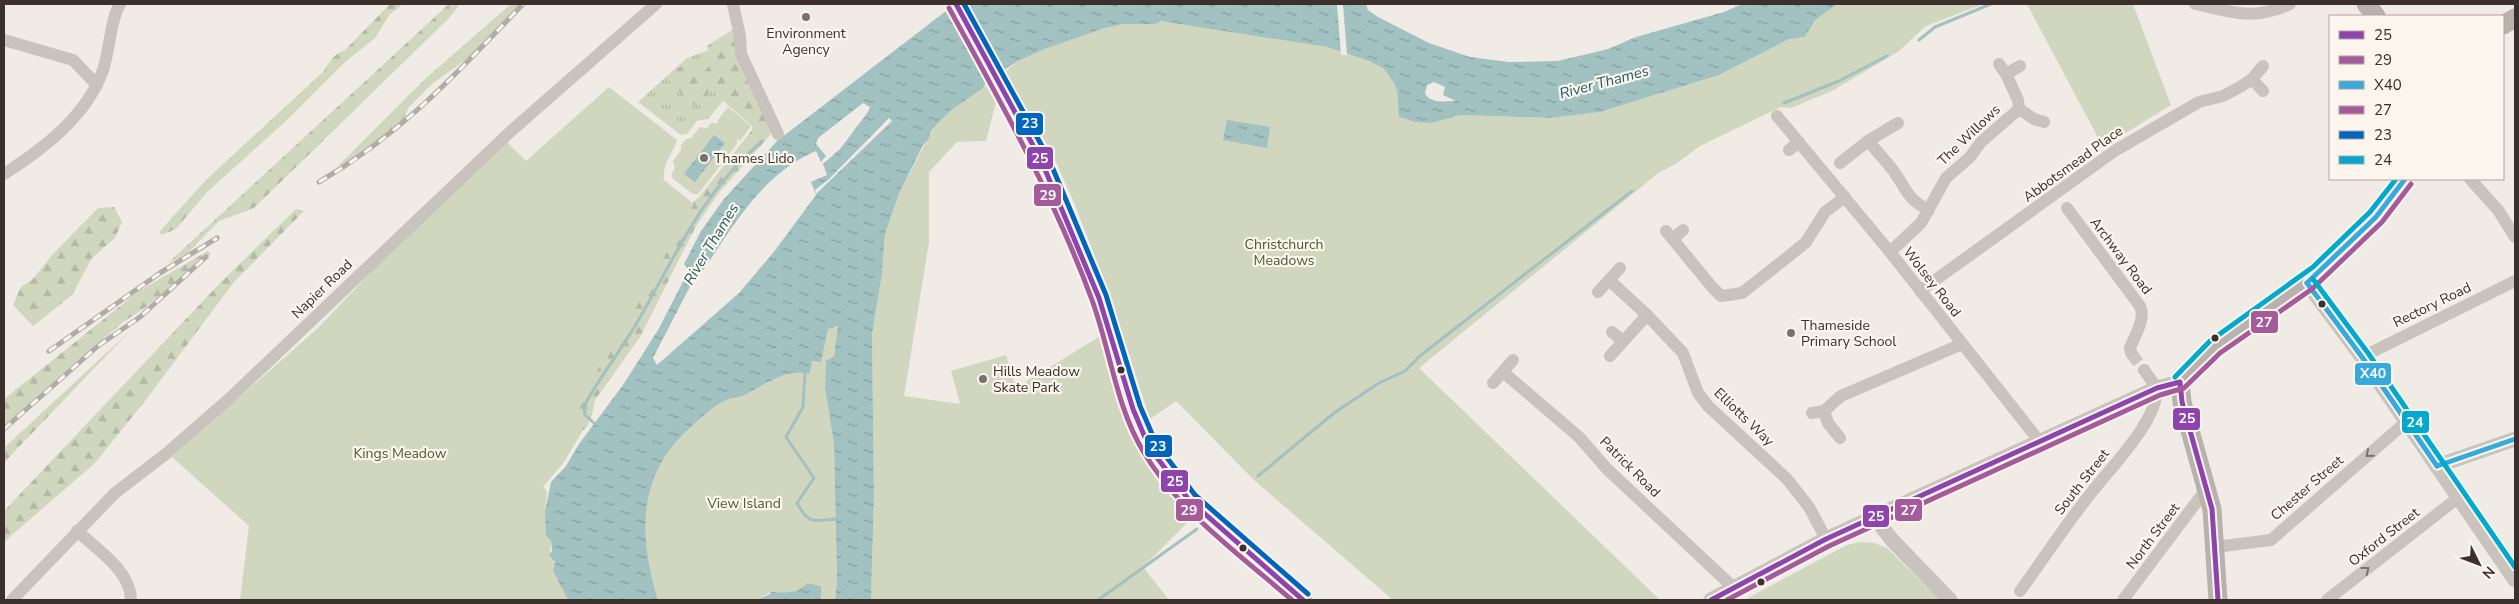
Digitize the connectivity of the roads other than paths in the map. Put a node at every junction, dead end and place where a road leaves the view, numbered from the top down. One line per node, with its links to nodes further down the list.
1 (656, 4): 59 (street, Napier Road)
2 (733, 4): 19 (street)
3 (956, 4): 68 (main road)
4 (2194, 4): 5 (street)
5 (2290, 4)
6 (2366, 4): 8 (main road)
7 (115, 7): 13 (street)
8 (2375, 15)
9 (4, 40): 13 (street)
10 (2020, 66): 15 (street)
11 (2263, 66): 12 (street, Abbotsmead Place)
12 (2252, 79): 14 (street); 36 (street, Abbotsmead Place)
13 (97, 85): 22 (street)
14 (2263, 91)
15 (2019, 109): 17 (street, The Willows); 27 (street, The Willows)
16 (1777, 116): 25 (street, Wolsey Road)
17 (2044, 122)
18 (1898, 123): 20 (street)
19 (778, 134)
20 (1868, 141): 21 (street); 27 (street)
21 (1840, 163)
22 (4, 174)
23 (2404, 180): 34 (main road)
24 (2471, 180): 29 (street)
25 (1845, 197): 28 (street); 30 (street, Wolsey Road)
26 (2067, 208): 41 (street, Archway Road)
27 (1929, 210): 30 (street, The Willows)
28 (1683, 230)
29 (2515, 237)
30 (1890, 252): 36 (street, Wolsey Road)
31 (1620, 268): 32 (street)
32 (1609, 280): 35 (street); 37 (street, Elliotts Way)
33 (2515, 281): 43 (street, Rectory Road)
34 (2307, 283): 43 (street); 47 (main road)
35 (1598, 292)
36 (1920, 292): 40 (street, Wolsey Road)
37 (1646, 315): 39 (street); 60 (street, Elliotts Way)
38 (1612, 332): 39 (street)
39 (1623, 342): 42 (street)
40 (1962, 344): 51 (street); 53 (street, Wolsey Road)
41 (2131, 352)
42 (1610, 356)
43 (2362, 357): 50 (street)
44 (1513, 360): 46 (street)
45 (2144, 370): 49 (street)
46 (1503, 372): 48 (street); 64 (street, Patrick Road)
47 (2180, 382): 49 (street); 55 (main road)
48 (1493, 384)
49 (2157, 388): 53 (street); 65 (street, South Street)
50 (2406, 422): 54 (street); 62 (street, Chester Street, one-way to 62)
51 (1840, 438)
52 (2515, 439): 54 (street)
53 (2040, 442): 57 (street)
54 (2438, 466): 56 (street)
55 (2208, 491): 62 (main road); 71 (street, North Street)
56 (2459, 497): 63 (street); 73 (street, Oxford Street, one-way to 56)
57 (1874, 517): 58 (street); 61 (street)
58 (1856, 525): 60 (street); 61 (street)
59 (77, 531): 66 (street, Napier Road); 67 (street)
60 (1826, 539): 64 (street)
61 (1892, 540): 70 (street)
62 (2216, 547): 72 (main road)
63 (2515, 580)
64 (1733, 587): 69 (street)
65 (2020, 591)
66 (12, 600)
67 (132, 600)
68 (1303, 600)
69 (1711, 600)
70 (1950, 600)
71 (2123, 600)
72 (2218, 600)
73 (2327, 600)

